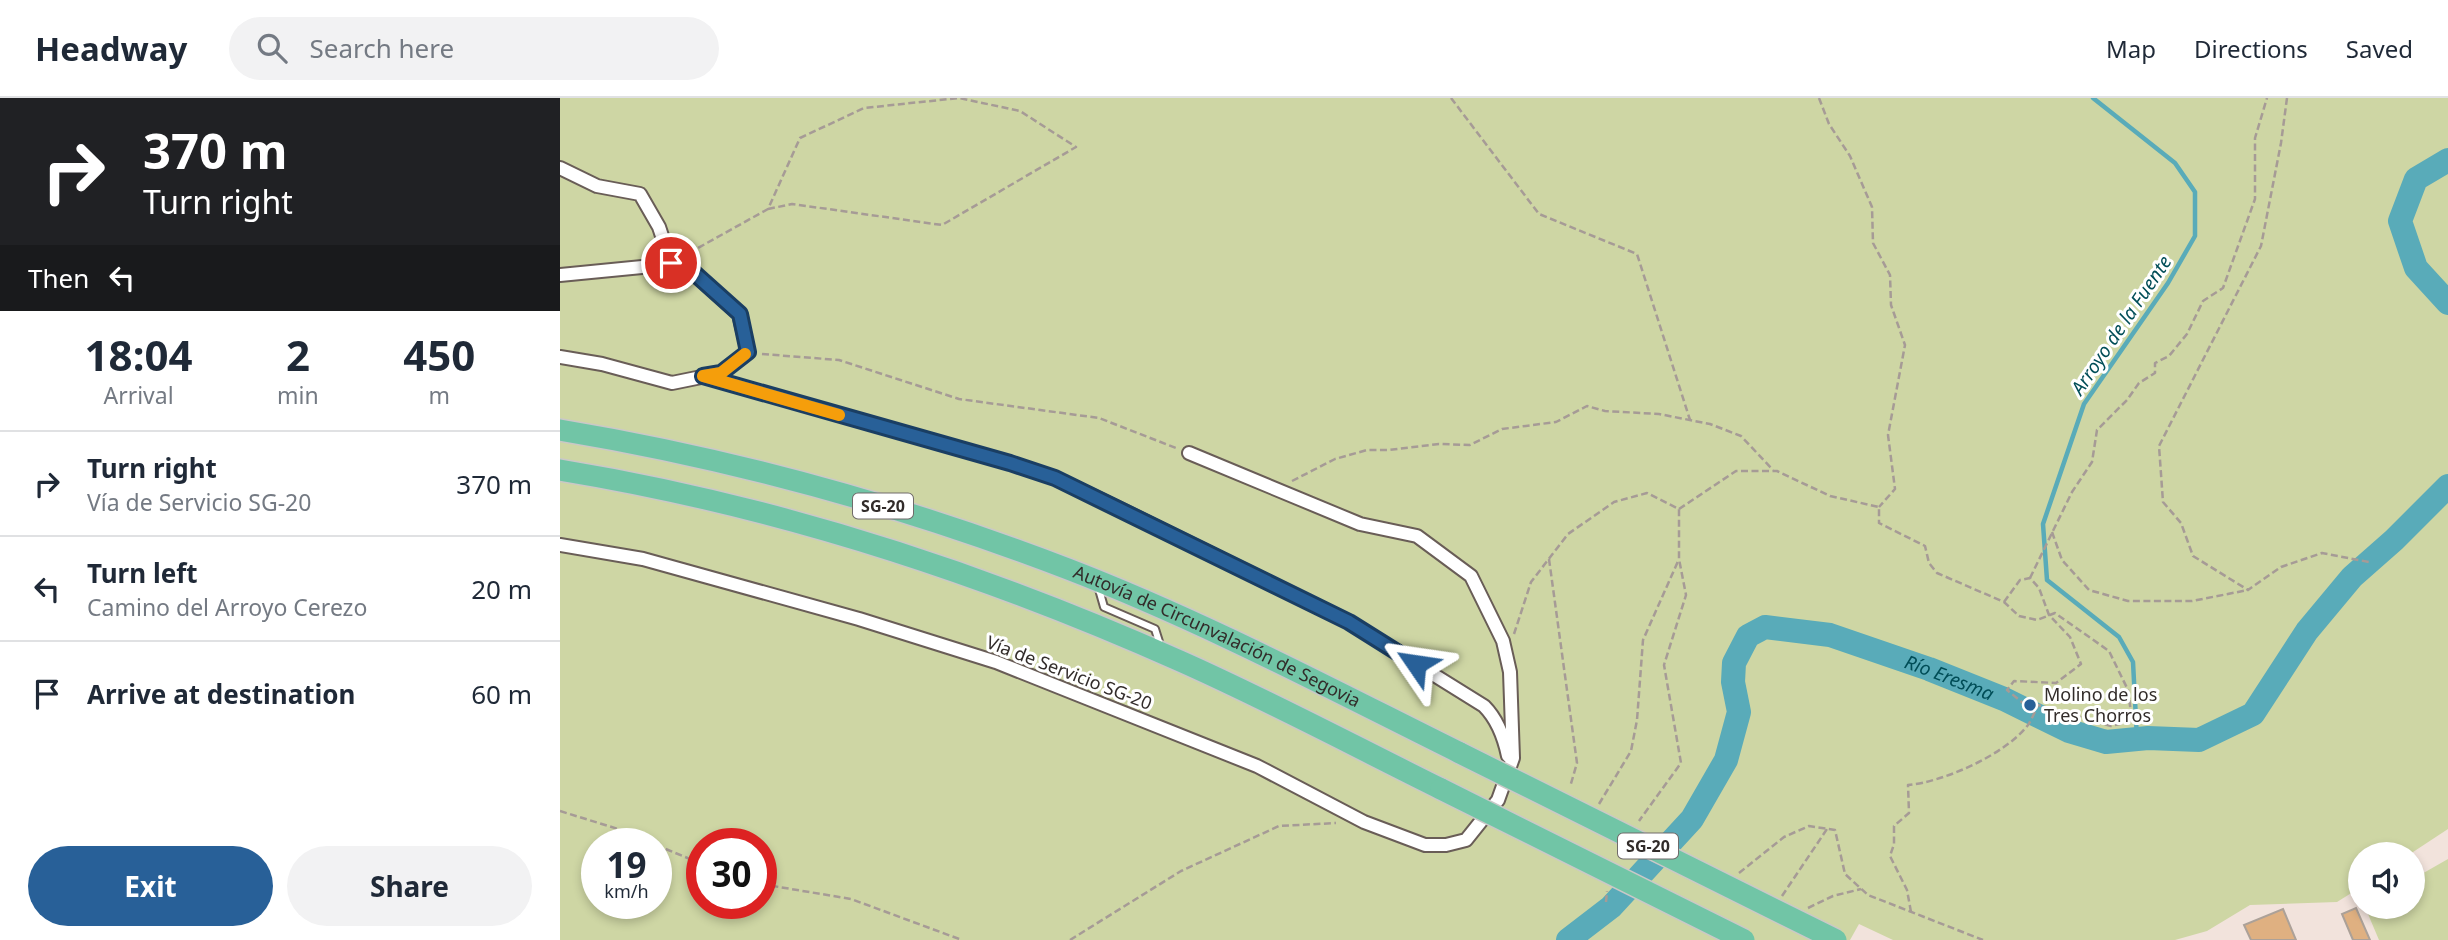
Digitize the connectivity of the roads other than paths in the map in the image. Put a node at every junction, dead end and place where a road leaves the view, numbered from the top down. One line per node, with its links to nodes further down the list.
1 (560, 168): 2 (street)
2 (671, 263): 3 (street); 5 (street)
3 (560, 275)
4 (560, 357): 5 (street)
5 (703, 376): 12 (street)
6 (560, 430): 10 (highway, Autovía de Circunvalación de Segovia / SG-20)
7 (1189, 453): 12 (street, Vía de Servicio SG-20)
8 (560, 470): 11 (highway, Autovía de Circunvalación de Segovia / SG-20)
9 (560, 545): 12 (street, Vía de Servicio SG-20)
10 (1097, 581): 11 (lane); 14 (highway, Autovía de Circunvalación de Segovia / SG-20, bridge)
11 (1162, 653): 13 (highway, Autovía de Circunvalación de Segovia / SG-20, bridge)
12 (1511, 766)
13 (1744, 940)
14 (1836, 940)

